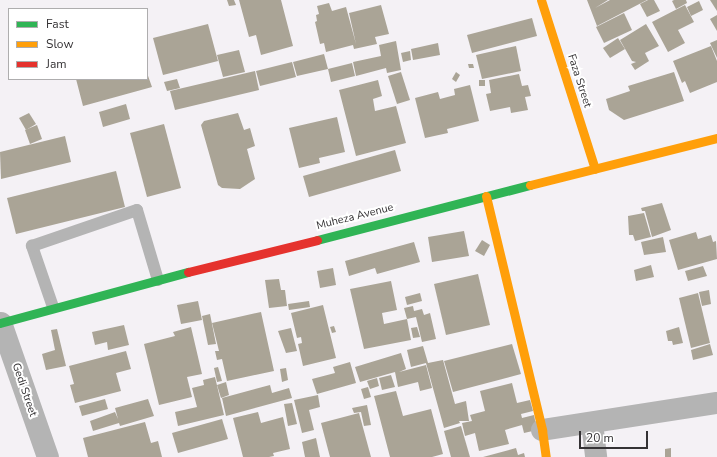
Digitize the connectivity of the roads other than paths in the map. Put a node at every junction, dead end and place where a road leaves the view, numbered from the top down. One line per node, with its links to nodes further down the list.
1 (542, 0): 3 (street, Faza Street)
2 (717, 138): 3 (street, Muheza Avenue)
3 (595, 169): 4 (street, Muheza Avenue)
4 (486, 196): 5 (street, Muheza Avenue); 10 (street)
5 (158, 280): 6 (street, Muheza Avenue); 6 (lane)
6 (53, 307): 7 (street, Muheza Avenue)
7 (0, 323): 11 (street, Gedi Street)
8 (717, 403): 9 (street)
9 (592, 423): 10 (street); 13 (street)
10 (542, 430): 12 (street)
11 (48, 457)
12 (546, 457)
13 (596, 457)

